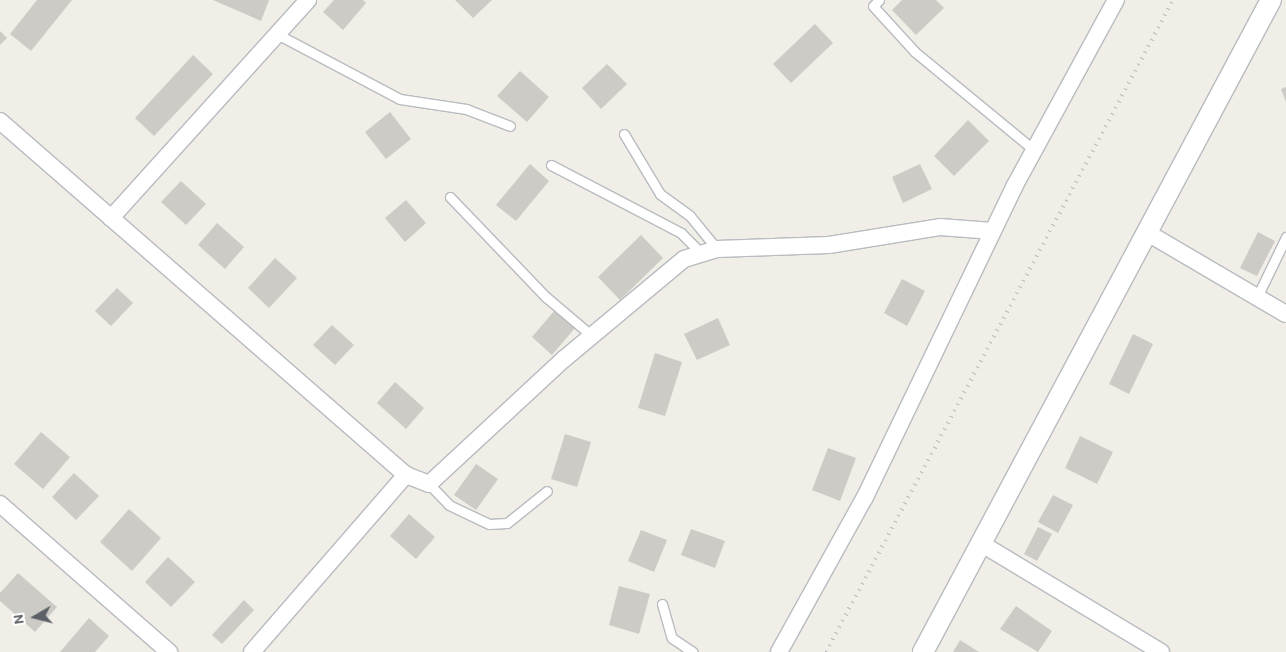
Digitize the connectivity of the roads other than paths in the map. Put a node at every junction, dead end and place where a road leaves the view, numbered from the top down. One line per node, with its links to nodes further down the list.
1 (308, 0): 5 (street)
2 (879, 0): 9 (lane)
3 (1116, 0): 9 (street)
4 (1271, 0): 14 (street)
5 (277, 34): 7 (lane); 12 (street)
6 (0, 121): 12 (street)
7 (510, 126)
8 (624, 134): 16 (lane)
9 (1034, 150): 13 (street)
10 (552, 165): 16 (lane)
11 (450, 197): 19 (lane)
12 (111, 218): 20 (street)
13 (993, 231): 16 (street); 29 (street)
14 (1146, 232): 17 (street); 24 (street)
15 (1286, 238): 17 (lane)
16 (709, 251): 19 (street)
17 (1257, 297): 18 (street)
18 (1286, 314)
19 (591, 335): 21 (street)
20 (406, 475): 21 (street); 27 (street)
21 (429, 484): 22 (lane)
22 (546, 492)
23 (0, 504): 26 (street)
24 (982, 544): 30 (street); 31 (street)
25 (662, 604): 28 (lane)
26 (169, 652)
27 (252, 652)
28 (693, 652)
29 (779, 652)
30 (923, 652)
31 (1161, 652)

